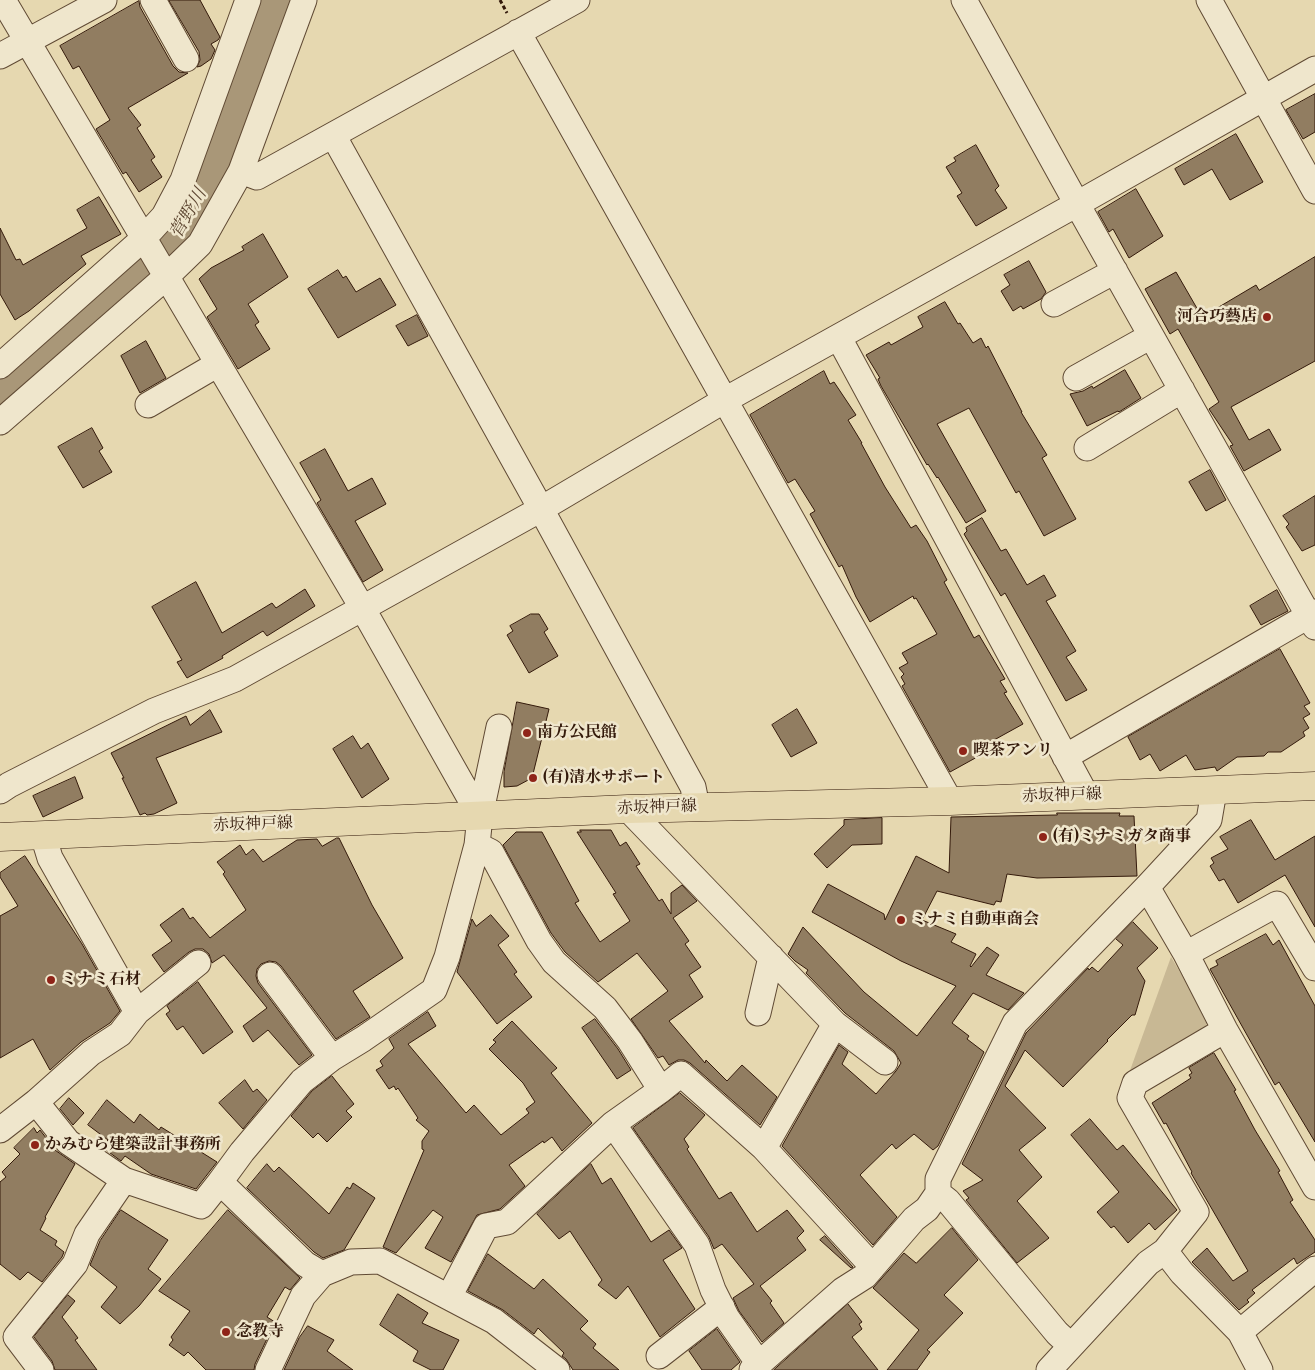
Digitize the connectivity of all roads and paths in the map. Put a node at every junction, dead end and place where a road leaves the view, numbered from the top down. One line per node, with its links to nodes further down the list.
1 (3, 0): 10 (street)
2 (104, 0): 10 (street)
3 (153, 0): 12 (street)
4 (248, 0): 19 (street)
5 (304, 0): 16 (street)
6 (577, 0): 9 (street)
7 (964, 0): 18 (street)
8 (1209, 0): 14 (street)
9 (518, 32): 15 (street); 29 (street)
10 (27, 41): 11 (street); 19 (street)
11 (0, 56)
12 (186, 59)
13 (1315, 69): 14 (street)
14 (1263, 98): 17 (street); 18 (street)
15 (333, 135): 16 (street); 33 (street)
16 (241, 171): 21 (street)
17 (1315, 191)
18 (1077, 204): 20 (street); 24 (street)
19 (143, 239): 21 (street); 26 (street)
20 (1115, 271): 22 (street); 23 (street)
21 (166, 277): 25 (street); 31 (street)
22 (1054, 304)
23 (1151, 336): 27 (street); 28 (street)
24 (838, 338): 29 (street); 37 (street)
25 (218, 364): 30 (street); 34 (street)
26 (0, 366)
27 (1076, 378)
28 (1182, 390): 32 (street); 35 (street)
29 (725, 400): 33 (street); 42 (street)
30 (148, 405)
31 (0, 422)
32 (1087, 448)
33 (541, 509): 34 (street); 43 (street)
34 (363, 609): 38 (street); 45 (street)
35 (1313, 618): 37 (street)
36 (499, 727): 45 (street)
37 (1065, 757): 41 (street)
38 (3, 781)
39 (1315, 786): 40 (main road, 赤坂神戸線)
40 (1214, 791): 41 (main road, 赤坂神戸線); 49 (street)
41 (1086, 795): 42 (main road, 赤坂神戸線)
42 (950, 801): 43 (main road, 赤坂神戸線)
43 (698, 807): 44 (main road, 赤坂神戸線)
44 (628, 808): 45 (main road, 赤坂神戸線); 51 (street)
45 (480, 816): 46 (main road, 赤坂神戸線); 48 (street)
46 (43, 834): 47 (main road, 赤坂神戸線); 55 (street)
47 (0, 837)
48 (477, 844): 59 (street); 61 (street)
49 (1147, 887): 50 (street); 69 (street)
50 (1186, 954): 53 (street); 58 (street)
51 (771, 957): 56 (street); 57 (street)
52 (198, 963): 55 (street)
53 (1315, 968)
54 (270, 975): 59 (street)
55 (137, 1012): 62 (street)
56 (758, 1013)
57 (835, 1024): 60 (street); 65 (street)
58 (1225, 1030): 68 (street); 70 (street)
59 (332, 1058): 67 (street)
60 (885, 1062)
61 (661, 1090): 63 (street); 65 (street)
62 (36, 1102): 64 (street); 66 (street)
63 (613, 1124): 74 (street); 75 (street)
64 (0, 1130)
65 (764, 1148): 71 (street)
66 (124, 1180): 67 (street); 81 (street)
67 (220, 1182): 73 (street)
68 (1315, 1187)
69 (938, 1193): 71 (street); 77 (street)
70 (1165, 1251): 76 (street); 77 (street)
71 (873, 1267): 79 (street)
72 (1315, 1269): 76 (street)
73 (322, 1274): 74 (street); 82 (street)
74 (449, 1297): 80 (street)
75 (722, 1307): 78 (street); 79 (street)
76 (1240, 1332): 84 (street)
77 (1070, 1346): 83 (street)
78 (659, 1356)
79 (756, 1367)
80 (550, 1368)
81 (41, 1370)
82 (268, 1370)
83 (1049, 1370)
84 (1260, 1370)

